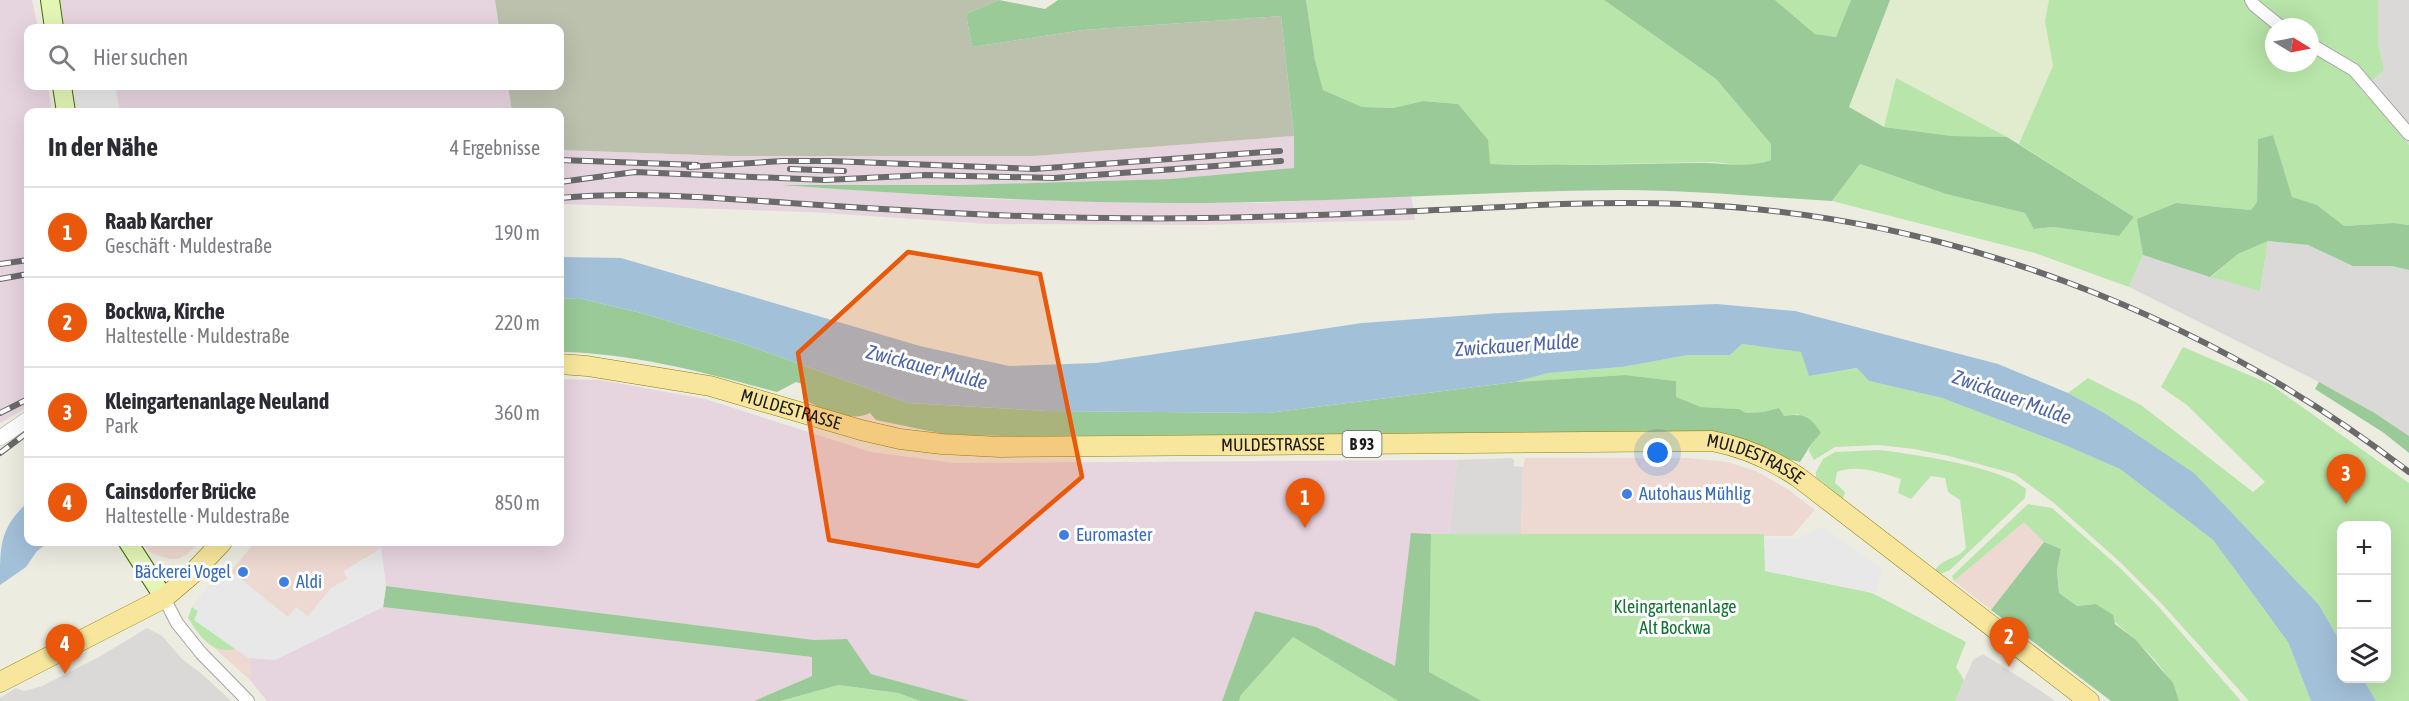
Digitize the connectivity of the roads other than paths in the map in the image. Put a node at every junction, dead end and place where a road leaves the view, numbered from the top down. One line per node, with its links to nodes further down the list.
1 (50, 0): 4 (main road)
2 (2251, 0): 3 (street)
3 (2269, 18)
4 (53, 24)
5 (2319, 49): 8 (street)
6 (63, 90): 7 (main road)
7 (65, 108)
8 (2409, 134)
9 (564, 364): 17 (main road, MULDESTRASSE / B 93)
10 (24, 422): 11 (street)
11 (0, 438)
12 (131, 546): 14 (main road)
13 (218, 546): 14 (main road)
14 (164, 598): 15 (main road); 16 (street)
15 (0, 682)
16 (248, 701)
17 (2089, 701)

